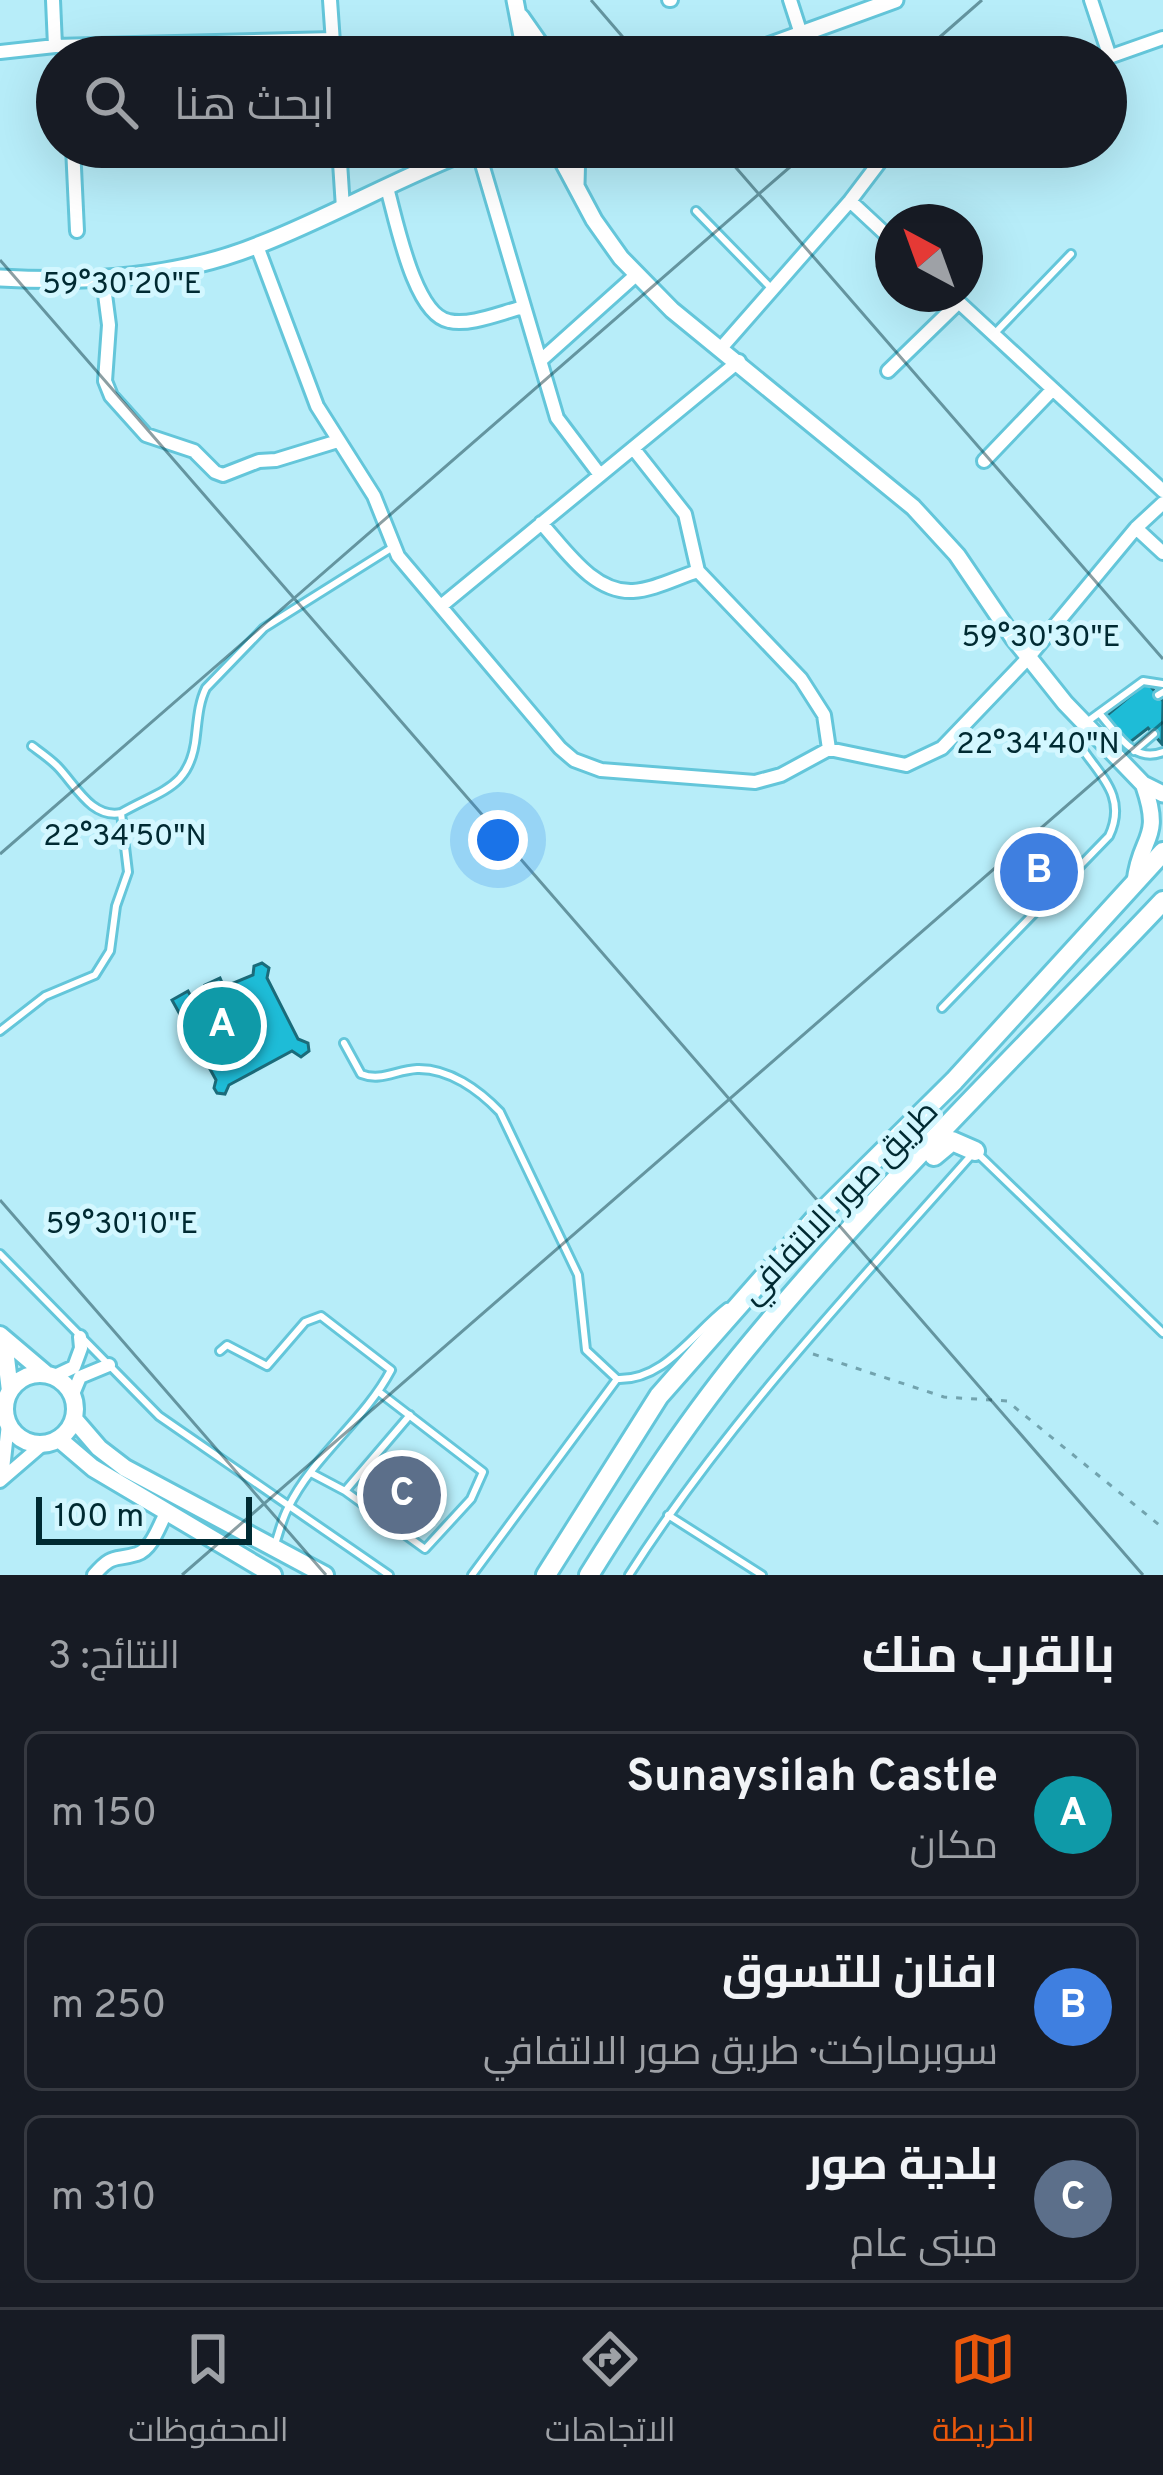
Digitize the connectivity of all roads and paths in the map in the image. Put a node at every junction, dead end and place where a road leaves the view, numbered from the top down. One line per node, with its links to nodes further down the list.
1 (53, 0): 9 (street)
2 (330, 0): 10 (street)
3 (790, 0): 8 (street)
4 (896, 0): 6 (street)
5 (1091, 0): 14 (street)
6 (873, 4): 8 (street)
7 (515, 5): 11 (street); 12 (street)
8 (802, 34): 13 (street)
9 (60, 36)
10 (333, 36)
11 (522, 36)
12 (535, 36)
13 (796, 36)
14 (1102, 36)
15 (1163, 38): 17 (street)
16 (36, 51): 18 (street)
17 (1127, 51)
18 (0, 52)
19 (74, 168): 32 (street)
20 (340, 168): 29 (street)
21 (431, 168): 26 (street)
22 (484, 168): 39 (street)
23 (566, 168): 27 (street)
24 (576, 168): 27 (street)
25 (875, 168): 28 (street)
26 (387, 188): 29 (street); 39 (street)
27 (576, 188): 35 (street)
28 (850, 201): 31 (street); 38 (street)
29 (343, 208): 33 (street)
30 (696, 211): 38 (lane)
31 (875, 224)
32 (77, 231)
33 (257, 246): 37 (street); 48 (street)
34 (1071, 254): 42 (lane)
35 (636, 275): 43 (street); 44 (street)
36 (0, 278): 37 (street)
37 (103, 279): 48 (street)
38 (771, 288): 43 (street)
39 (524, 307): 44 (street)
40 (941, 312): 46 (street)
41 (969, 312): 42 (street)
42 (993, 334): 47 (street)
43 (722, 347): 45 (street)
44 (540, 361): 51 (street)
45 (739, 361): 49 (street); 60 (street)
46 (888, 371)
47 (1053, 389): 50 (street); 52 (street)
48 (338, 441): 56 (street)
49 (633, 448): 51 (street); 58 (street)
50 (984, 461)
51 (600, 475): 54 (street)
52 (1163, 491)
53 (1163, 503): 55 (street)
54 (541, 524): 58 (street); 59 (street)
55 (1136, 528): 57 (street); 60 (street)
56 (393, 547): 59 (street); 71 (lane)
57 (1163, 554)
58 (698, 571): 66 (street)
59 (441, 606): 66 (street)
60 (1028, 658): 63 (street); 66 (street)
61 (1162, 690): 62 (lane)
62 (1099, 713): 63 (lane); 68 (lane)
63 (1084, 724): 68 (street); 75 (lane)
64 (1154, 734): 68 (lane)
65 (32, 746): 71 (lane)
66 (829, 748)
67 (1163, 752): 68 (lane)
68 (1127, 757): 69 (street)
69 (1143, 784): 70 (street); 73 (street)
70 (1163, 794)
71 (121, 813): 76 (lane)
72 (1163, 852): 73 (main road, طريق صور الالتفافي)
73 (1135, 882): 82 (main road, طريق صور الالتفافي)
74 (1163, 902): 78 (main road, طريق صور الالتفافي)
75 (942, 1009)
76 (0, 1031)
77 (344, 1042): 90 (lane)
78 (1011, 1061): 79 (main road); 80 (main road, طريق صور الالتفافي)
79 (976, 1151): 80 (main road); 83 (lane); 86 (lane)
80 (862, 1218): 108 (main road, طريق صور الالتفافي)
81 (0, 1254): 84 (lane)
82 (752, 1288): 90 (lane); 106 (main road, طريق صور الالتفافي)
83 (1163, 1333)
84 (80, 1336): 88 (lane); 89 (street)
85 (2, 1338): 89 (main road); 91 (main road)
86 (800, 1350): 103 (lane); 104 (path)
87 (220, 1351): 92 (lane)
88 (109, 1366): 93 (street); 101 (lane)
89 (51, 1375): 91 (main road); 93 (main road)
90 (617, 1379): 112 (lane)
91 (10, 1391): 96 (main road)
92 (379, 1392): 94 (lane); 98 (lane)
93 (73, 1394): 95 (main road)
94 (410, 1415): 100 (lane); 100 (lane)
95 (74, 1419): 97 (main road); 105 (main road)
96 (8, 1424): 97 (main road); 99 (street)
97 (51, 1442): 99 (street); 102 (main road)
98 (311, 1473): 100 (lane); 101 (lane)
99 (1, 1480)
100 (345, 1492)
101 (288, 1508): 105 (lane); 111 (lane)
102 (166, 1513): 107 (main road); 109 (street)
103 (668, 1515): 113 (lane); 114 (lane)
104 (1163, 1528)
105 (274, 1548): 110 (main road)
106 (547, 1571)
107 (264, 1573)
108 (591, 1573)
109 (94, 1575)
110 (325, 1575)
111 (388, 1575)
112 (472, 1575)
113 (629, 1575)
114 (762, 1575)

